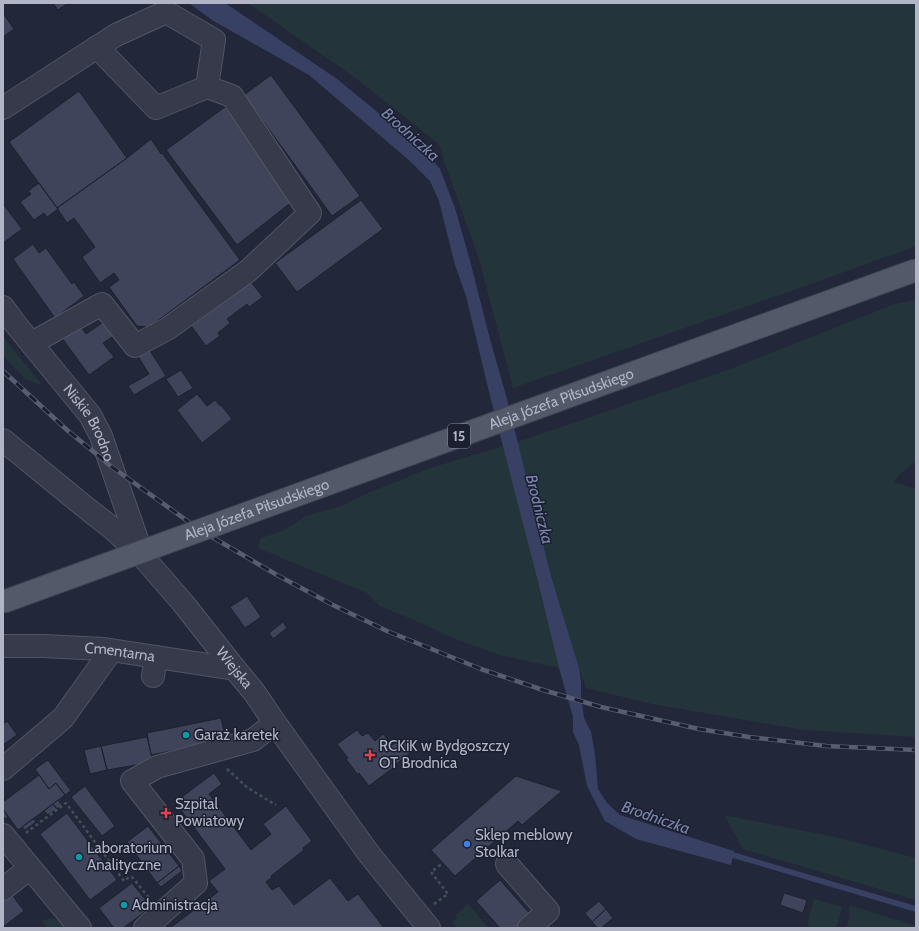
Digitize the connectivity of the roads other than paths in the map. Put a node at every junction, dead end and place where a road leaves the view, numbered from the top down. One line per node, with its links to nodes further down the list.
1 (97, 47): 2 (street); 2 (street); 3 (street)
2 (208, 87): 6 (street)
3 (3, 108)
4 (916, 270): 9 (main road, Aleja Józefa Piłsudskiego / 15, bridge)
5 (3, 307): 6 (street, Niskie Brodno)
6 (32, 344): 8 (street, Niskie Brodno)
7 (3, 440): 8 (street, Wiejska)
8 (143, 557): 12 (street, Wiejska)
9 (3, 602)
10 (3, 646): 11 (street, Cmentarna)
11 (111, 651): 12 (street, Cmentarna); 14 (street)
12 (235, 669): 13 (street, Wiejska)
13 (275, 723): 19 (street, Wiejska); 21 (street)
14 (3, 769)
15 (3, 835): 17 (street)
16 (507, 864): 22 (street)
17 (30, 868): 18 (street); 20 (street)
18 (3, 889)
19 (425, 920)
20 (80, 928)
21 (145, 928)
22 (529, 928)

